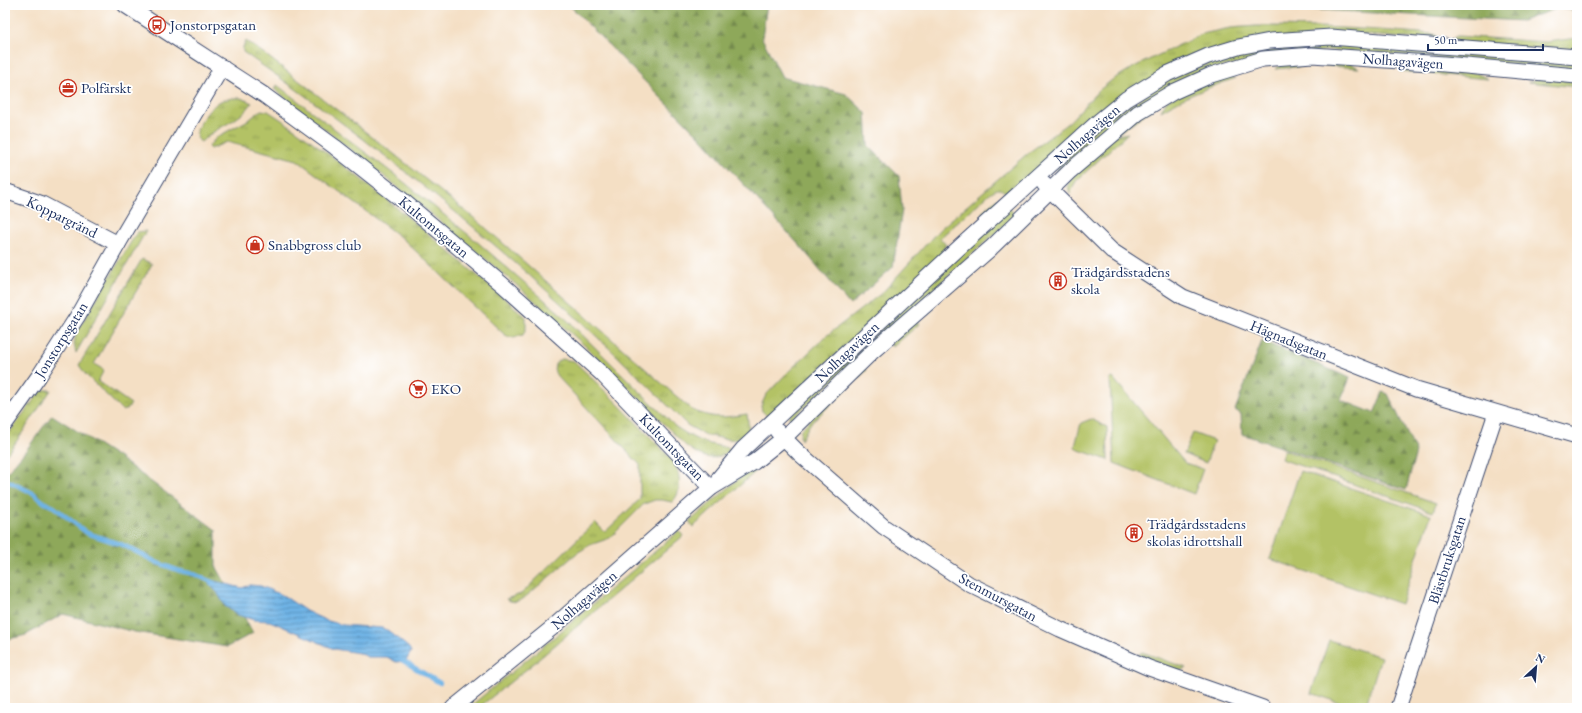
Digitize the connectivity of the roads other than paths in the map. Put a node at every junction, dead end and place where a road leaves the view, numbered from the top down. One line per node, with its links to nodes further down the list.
1 (125, 5): 3 (street, Kultomtsgatan)
2 (1577, 57): 5 (street, Nolhagavägen)
3 (222, 67): 8 (street, Jonstorpsgatan); 14 (street, Kultomtsgatan)
4 (1577, 76): 7 (street, Nolhagavägen)
5 (1038, 177): 7 (street, Hägnadsgatan); 11 (street, Nolhagavägen)
6 (5, 191): 8 (street, Koppargränd)
7 (1051, 191): 9 (street, Hägnadsgatan); 13 (street, Nolhagavägen)
8 (118, 244): 10 (street, Jonstorpsgatan)
9 (1496, 413): 12 (street, Hägnadsgatan); 17 (street, Blästbruksgatan)
10 (5, 424)
11 (770, 424): 13 (street, Stenmursgatan); 14 (street, Nolhagavägen)
12 (1577, 436)
13 (784, 438): 14 (street, Nolhagavägen); 16 (street, Stenmursgatan)
14 (711, 488): 15 (street, Nolhagavägen)
15 (452, 708)
16 (1263, 708)
17 (1398, 708)

